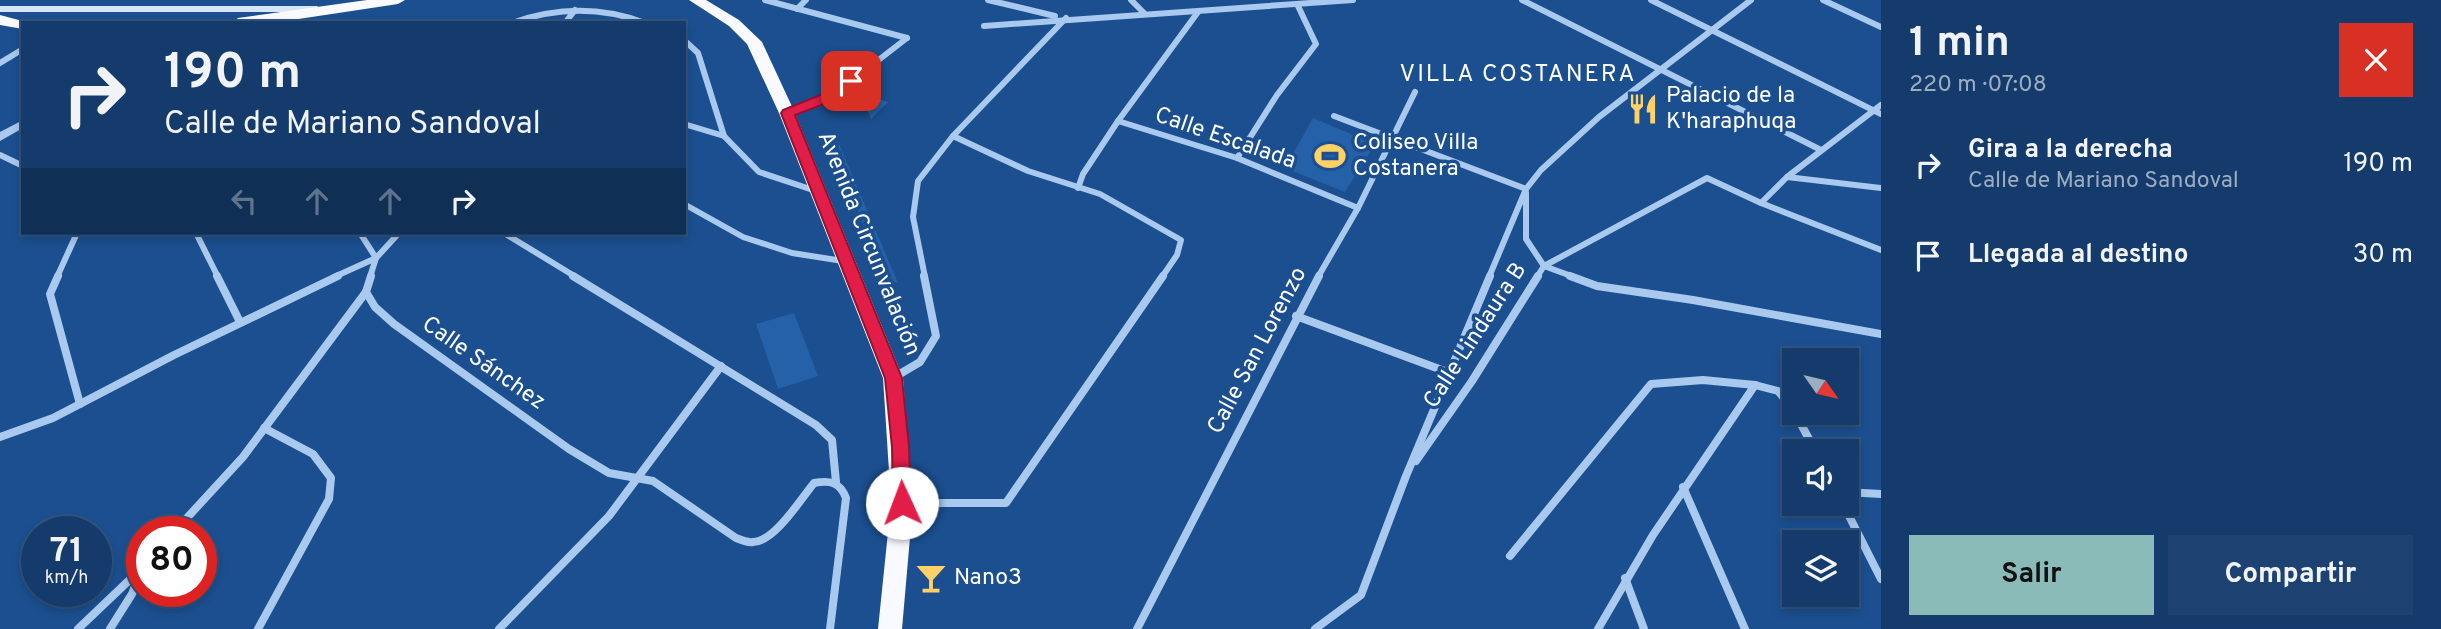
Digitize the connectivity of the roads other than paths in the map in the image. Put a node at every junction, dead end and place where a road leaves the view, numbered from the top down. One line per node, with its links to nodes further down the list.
1 (186, 0): 16 (main road)
2 (398, 0): 17 (highway)
3 (696, 0): 38 (highway, Avenida Circunvalación)
4 (765, 0): 18 (street)
5 (806, 0): 18 (street)
6 (988, 0): 22 (street)
7 (1131, 0): 21 (street)
8 (1353, 0): 14 (street)
9 (1522, 0): 35 (street)
10 (1651, 0): 31 (street)
11 (1751, 0): 31 (street, Calle Lindaura B)
12 (1823, 0): 30 (street)
13 (131, 4): 15 (main road); 16 (main road)
14 (1298, 6): 20 (street); 50 (street)
15 (0, 9)
16 (174, 9): 17 (main road)
17 (331, 9): 24 (highway)
18 (797, 9): 38 (street)
19 (575, 10): 25 (street); 26 (street); 27 (street)
20 (1198, 12): 21 (street); 41 (street)
21 (1144, 13): 22 (street)
22 (1066, 18): 29 (street); 46 (street)
23 (0, 20): 28 (highway)
24 (251, 21)
25 (517, 21)
26 (567, 21)
27 (638, 21)
28 (21, 24)
29 (984, 26)
30 (1881, 27)
31 (1710, 31): 35 (street, Calle Lindaura B); 39 (street)
32 (686, 42): 45 (street)
33 (21, 50): 34 (street)
34 (0, 62)
35 (1662, 72): 48 (street); 55 (street, Calle Lindaura B)
36 (1415, 92): 47 (street, Calle San Lorenzo)
37 (1881, 105): 39 (street)
38 (787, 113): 56 (highway, Avenida Circunvalación)
39 (1878, 113): 48 (street)
40 (1334, 116): 47 (street)
41 (1118, 121): 50 (street, Calle Escalada); 53 (street)
42 (21, 124): 44 (street)
43 (686, 125): 45 (street)
44 (0, 136)
45 (724, 136): 56 (street)
46 (953, 136): 53 (street); 75 (street)
47 (1391, 137): 55 (street); 59 (street, Calle San Lorenzo)
48 (1821, 150): 52 (street)
49 (0, 155): 51 (street)
50 (1237, 158): 59 (street, Calle Escalada)
51 (21, 165)
52 (1787, 177): 54 (street); 57 (street)
53 (1078, 188): 87 (street)
54 (1881, 188)
55 (1526, 189): 68 (street); 74 (street, Calle Lindaura B)
56 (820, 193): 67 (highway, Avenida Circunvalación)
57 (1761, 203): 65 (street); 68 (street, Calle Lindaura B)
58 (686, 205): 67 (street)
59 (1357, 208): 70 (street, Calle San Lorenzo)
60 (76, 235): 78 (street)
61 (197, 235): 71 (street)
62 (361, 235): 66 (street)
63 (397, 235): 66 (street)
64 (507, 235): 73 (street)
65 (1881, 250)
66 (376, 258): 69 (street); 71 (street)
67 (848, 261): 75 (highway, Avenida Circunvalación)
68 (1544, 266): 72 (street); 81 (street, Calle Lindaura B)
69 (366, 292): 79 (street); 82 (street, Calle Sánchez)
70 (1296, 316): 74 (street); 101 (street, Calle San Lorenzo)
71 (240, 322): 78 (street)
72 (1881, 334)
73 (721, 366): 82 (street); 83 (street)
74 (1450, 373): 81 (street, Calle Lindaura B)
75 (893, 378): 87 (highway, Avenida Circunvalación)
76 (1755, 384): 77 (street); 84 (street); 90 (street)
77 (1782, 394)
78 (80, 404): 80 (street)
79 (264, 428): 88 (street); 97 (street)
80 (0, 437)
81 (1406, 476): 102 (street, Calle Lindaura B)
82 (636, 480): 83 (street, Calle Sánchez); 98 (street)
83 (836, 482): 99 (street)
84 (1683, 486): 91 (street); 105 (street)
85 (1859, 493): 86 (street)
86 (1881, 494)
87 (902, 503): 100 (highway, Avenida Circunvalación)
88 (189, 516)
89 (1849, 516): 92 (street)
90 (1510, 556)
91 (1625, 578): 103 (street); 104 (street)
92 (1881, 579)
93 (126, 583): 95 (street)
94 (126, 604): 96 (street)
95 (78, 629)
96 (110, 629)
97 (258, 629)
98 (499, 629)
99 (830, 629)
100 (890, 629)
101 (1137, 629)
102 (1315, 629)
103 (1598, 629)
104 (1644, 629)
105 (1745, 629)

